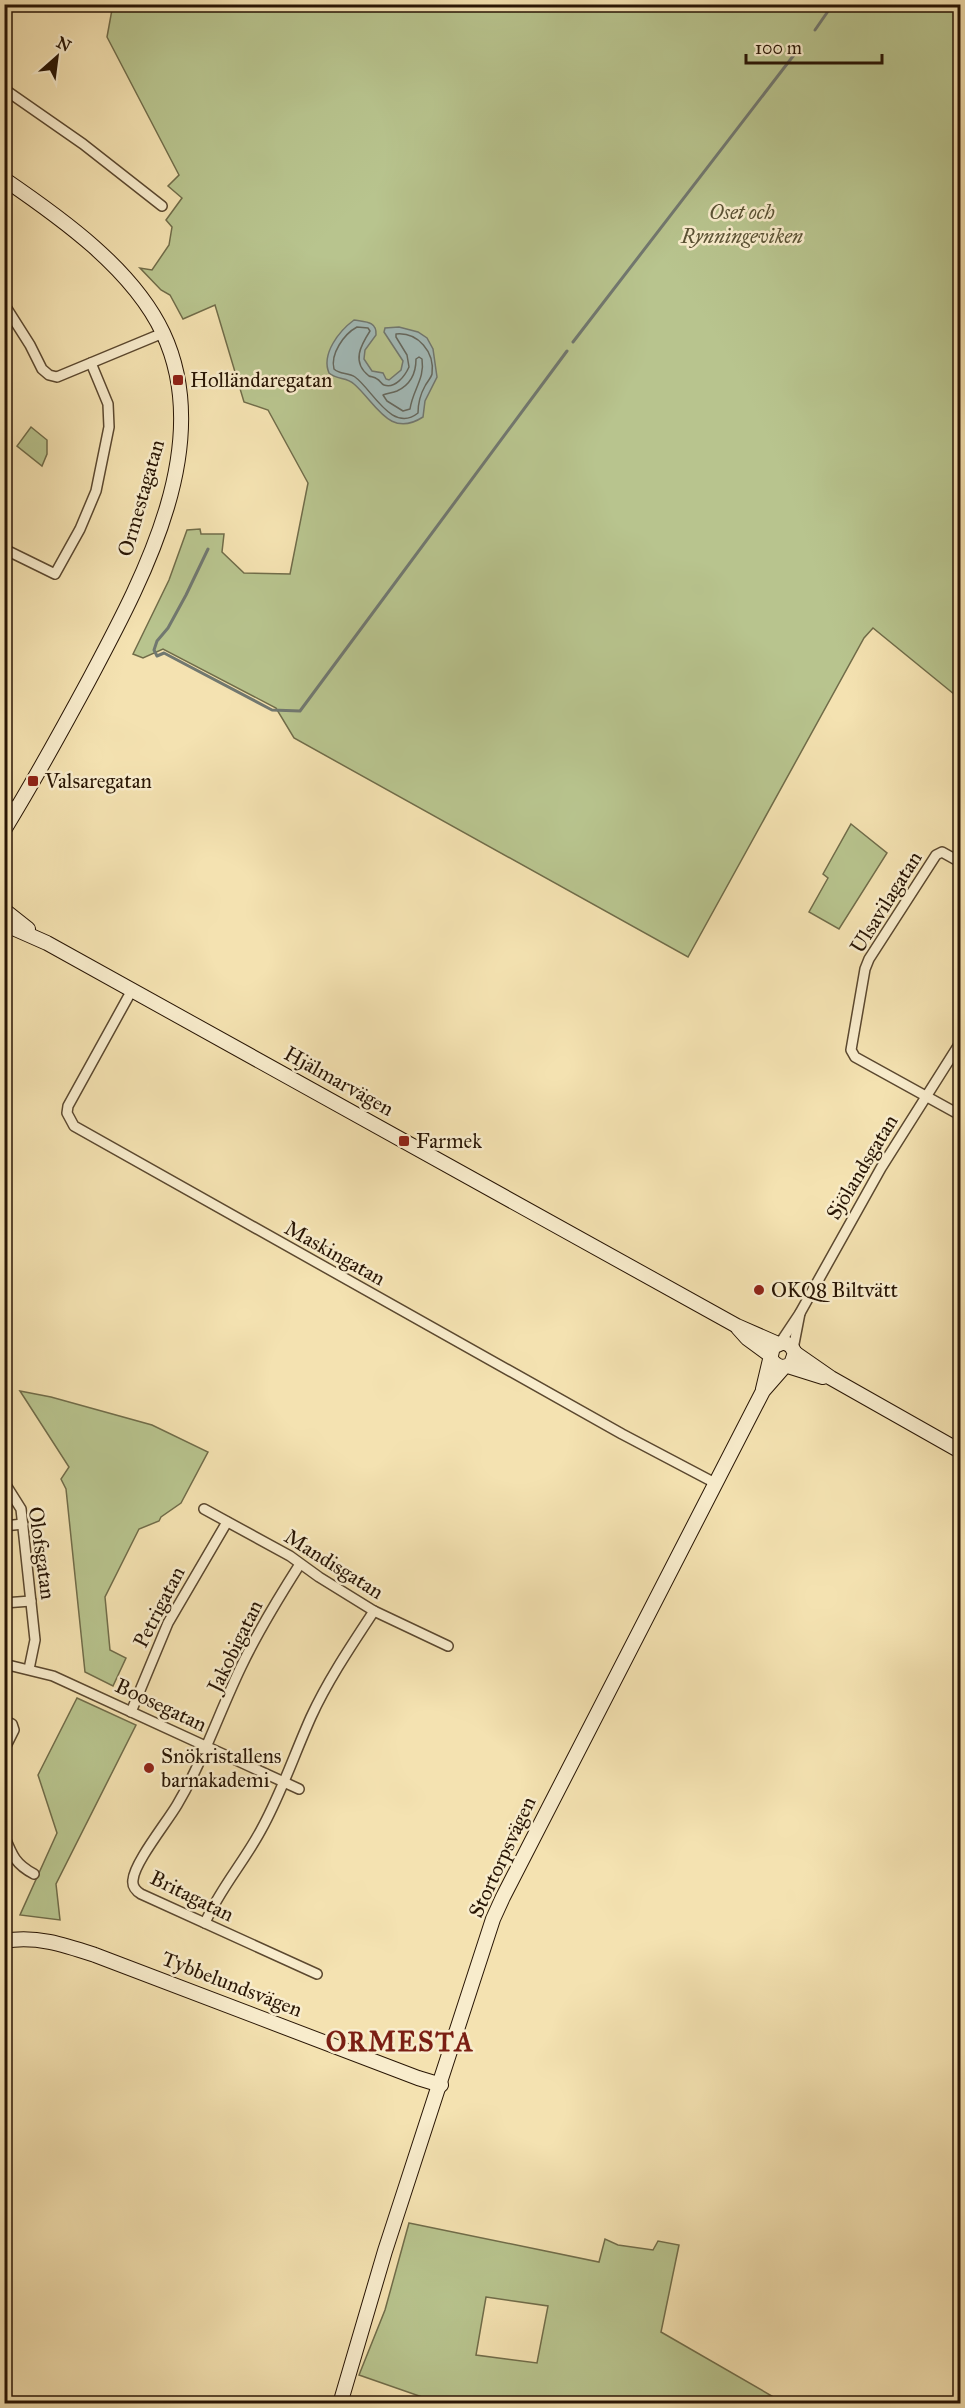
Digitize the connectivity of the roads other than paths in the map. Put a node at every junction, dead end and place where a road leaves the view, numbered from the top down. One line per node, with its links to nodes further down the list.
1 (4, 89): 3 (street)
2 (4, 179): 5 (street, Ormestagatan)
3 (162, 206)
4 (4, 304): 6 (street)
5 (163, 333): 6 (street); 8 (street, Ormestagatan)
6 (91, 363): 7 (street)
7 (4, 549)
8 (11, 806): 9 (street, Ormestagatan)
9 (4, 830)
10 (960, 862): 16 (street, Ulsavilagatan)
11 (4, 910): 13 (street, Hjälmarvägen)
12 (4, 924): 13 (street, Hjälmarvägen)
13 (47, 943): 14 (street, Hjälmarvägen)
14 (132, 990): 19 (street, Hjälmarvägen); 26 (street, Maskingatan)
15 (960, 1042): 16 (street, Sjölandsgatan)
16 (926, 1096): 17 (street); 18 (street, Sjölandsgatan)
17 (960, 1115)
18 (800, 1313): 19 (street, Sjölandsgatan); 20 (street, Sjölandsgatan)
19 (775, 1350): 20 (street); 21 (street); 23 (street, Stortorpsvägen)
20 (794, 1351): 21 (street); 22 (street)
21 (786, 1366): 22 (street); 23 (street, Stortorpsvägen)
22 (831, 1378): 24 (street)
23 (763, 1391): 26 (street, Stortorpsvägen)
24 (960, 1451)
25 (4, 1482): 29 (street, Olofsgatan)
26 (715, 1483): 49 (street, Stortorpsvägen)
27 (204, 1509): 28 (street, Mandisgatan)
28 (227, 1522): 31 (street, Mandisgatan); 38 (street, Petrigatan)
29 (23, 1524): 30 (street); 32 (street, Olofsgatan)
30 (4, 1526)
31 (300, 1564): 34 (street, Mandisgatan); 40 (street, Jakobigatan)
32 (31, 1600): 33 (street); 37 (street, Olofsgatan)
33 (4, 1604)
34 (374, 1611): 35 (street, Mandisgatan); 42 (street)
35 (448, 1646)
36 (4, 1664): 37 (street, Boosegatan)
37 (29, 1669): 38 (street, Boosegatan)
38 (131, 1712): 40 (street, Boosegatan)
39 (4, 1720): 41 (street)
40 (206, 1746): 42 (street, Boosegatan); 46 (street, Britagatan)
41 (4, 1750)
42 (285, 1782): 43 (street, Boosegatan); 46 (street)
43 (299, 1789)
44 (4, 1835): 45 (street)
45 (34, 1874)
46 (204, 1923): 48 (street, Britagatan)
47 (4, 1941): 49 (street, Tybbelundsvägen)
48 (316, 1974)
49 (441, 2085): 50 (street, Stortorpsvägen)
50 (340, 2403)

